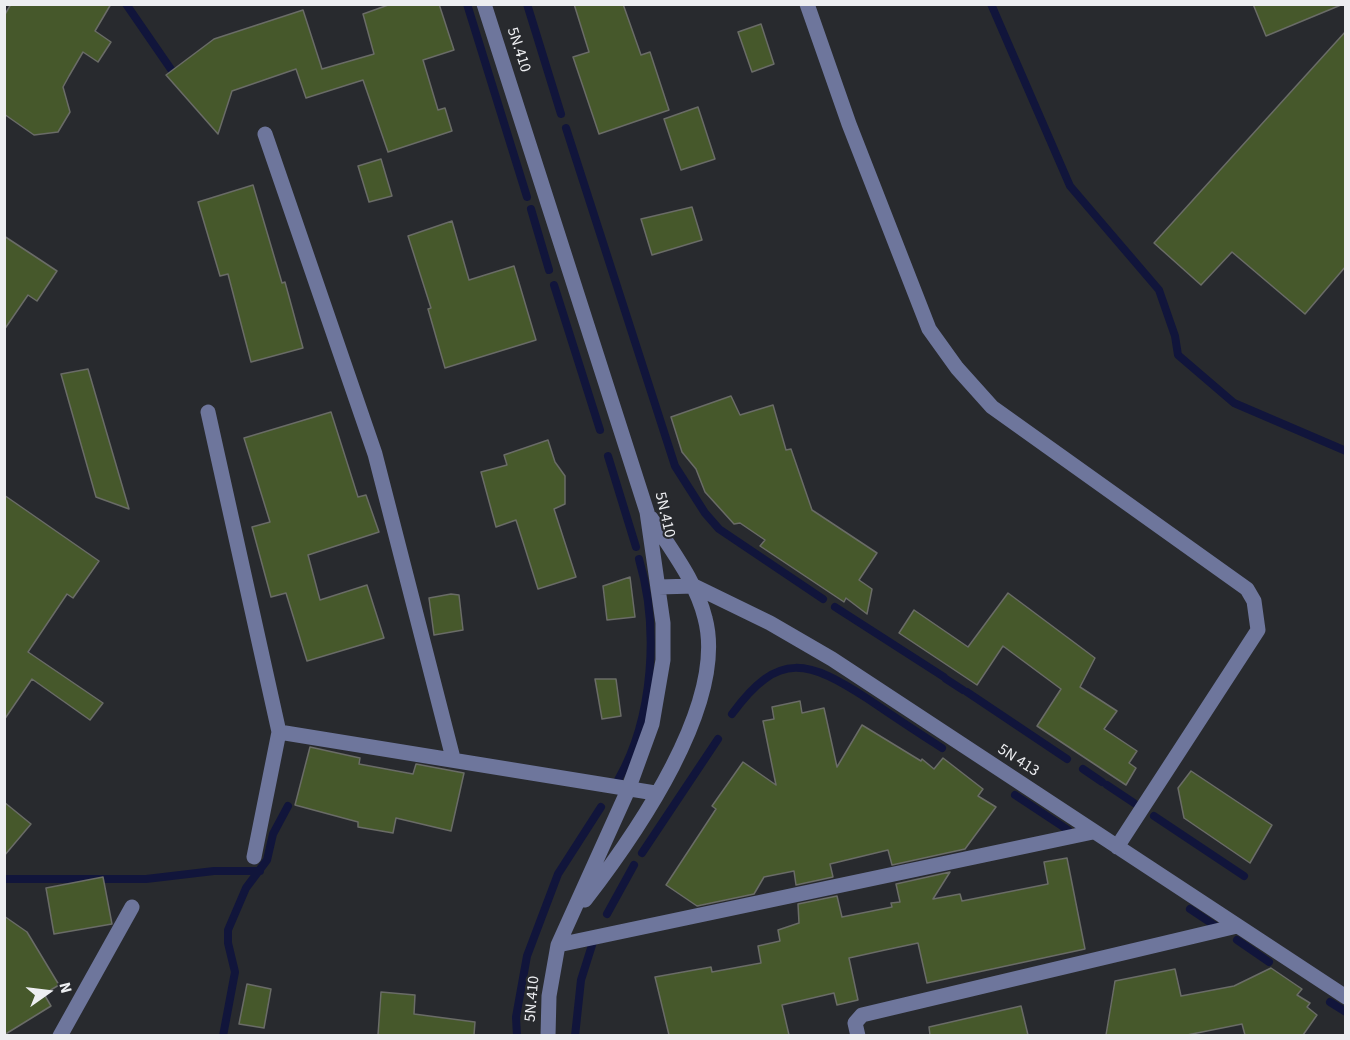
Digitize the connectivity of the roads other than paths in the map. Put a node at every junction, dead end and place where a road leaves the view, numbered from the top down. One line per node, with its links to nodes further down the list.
1 (484, 4): 5 (street, 5N.410)
2 (807, 4): 13 (street)
3 (265, 134): 9 (street)
4 (208, 412): 8 (street)
5 (647, 512): 6 (street); 7 (street, 5N.410)
6 (694, 586): 7 (street, 5N 413); 11 (street); 12 (street, 5N 413)
7 (659, 587): 10 (street, 5N.410)
8 (279, 732): 9 (street); 14 (street)
9 (453, 758): 10 (street)
10 (628, 789): 11 (street); 16 (street, 5N.410)
11 (656, 793): 16 (street)
12 (1094, 832): 13 (street, 5N 413); 18 (street)
13 (1117, 847): 17 (street, 5N 413)
14 (254, 857)
15 (132, 907): 20 (street)
16 (568, 921): 18 (street, 5N.410)
17 (1237, 926): 19 (street, 5N 413); 22 (street)
18 (558, 945): 21 (street, 5N.410)
19 (1346, 997)
20 (60, 1035)
21 (548, 1035)
22 (858, 1035)

